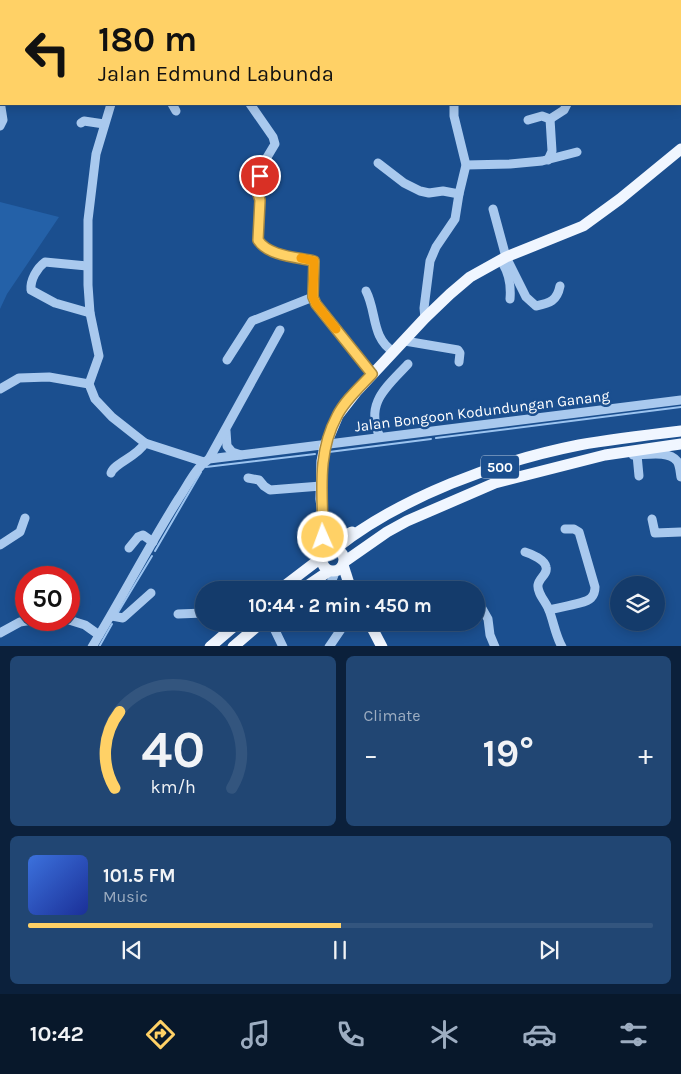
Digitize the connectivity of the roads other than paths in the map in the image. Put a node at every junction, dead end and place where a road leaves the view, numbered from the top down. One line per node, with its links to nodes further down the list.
1 (1, 105): 10 (street)
2 (111, 105): 9 (street)
3 (251, 105): 22 (street)
4 (454, 105): 15 (street)
5 (566, 105): 6 (street)
6 (550, 119): 7 (street); 13 (street)
7 (528, 120)
8 (80, 123): 9 (street)
9 (104, 124): 19 (street)
10 (0, 126)
11 (681, 148): 18 (main road)
12 (577, 152): 13 (street)
13 (548, 160): 15 (street)
14 (378, 163): 16 (street)
15 (466, 166): 16 (street)
16 (459, 194): 25 (street)
17 (493, 209): 18 (street)
18 (503, 258): 20 (street); 23 (street); 25 (main road)
19 (87, 266): 24 (street); 24 (street)
20 (560, 286)
21 (366, 291): 28 (street)
22 (313, 297): 29 (street); 32 (street)
23 (510, 299)
24 (90, 313): 33 (street)
25 (425, 318): 27 (main road)
26 (280, 330): 36 (street)
27 (404, 341): 28 (main road); 30 (street)
28 (394, 352): 32 (main road)
29 (227, 360)
30 (459, 362)
31 (408, 364): 38 (street)
32 (372, 374): 41 (main road)
33 (89, 384): 34 (street); 39 (street)
34 (0, 389)
35 (681, 400): 38 (street, Jalan Bongoon Kodundungan Ganang)
36 (227, 428): 42 (street); 45 (street)
37 (681, 431): 51 (main road, 500)
38 (380, 437): 41 (street, Jalan Bongoon Kodundungan Ganang)
39 (145, 443): 45 (street); 46 (street)
40 (681, 444): 43 (main road, 500)
41 (325, 446): 42 (street, Jalan Bongoon Kodundungan Ganang); 50 (main road)
42 (242, 455): 45 (street, Jalan Bongoon Kodundungan Ganang)
43 (605, 455): 44 (street); 63 (main road, 500)
44 (637, 455): 47 (street); 48 (street)
45 (206, 461): 57 (street)
46 (111, 473)
47 (639, 476)
48 (681, 477)
49 (248, 478): 50 (street)
50 (321, 486): 52 (main road)
51 (391, 514): 52 (main road); 60 (main road, 500)
52 (323, 517): 62 (main road)
53 (24, 518): 58 (street)
54 (652, 518): 56 (street)
55 (565, 529): 71 (street)
56 (681, 532)
57 (152, 542): 59 (street); 75 (street)
58 (0, 545)
59 (129, 548)
60 (336, 549): 62 (main road, 500); 63 (main road)
61 (525, 552): 71 (street)
62 (322, 557): 64 (main road); 65 (main road, 500)
63 (343, 563): 64 (main road, 500); 69 (main road)
64 (332, 572): 66 (main road, 500); 67 (street); 68 (main road)
65 (291, 581)
66 (316, 581)
67 (330, 581)
68 (341, 581)
69 (348, 581)
70 (151, 593): 75 (street)
71 (549, 610): 92 (street)
72 (195, 613): 73 (street)
73 (178, 614)
74 (485, 614): 91 (street)
75 (112, 616): 84 (street)
76 (80, 623): 84 (street)
77 (15, 625): 83 (street)
78 (228, 631): 86 (main road)
79 (251, 631): 87 (main road)
80 (276, 631): 88 (street)
81 (340, 631): 89 (street)
82 (374, 631): 90 (main road)
83 (0, 633)
84 (99, 635): 85 (street)
85 (92, 646)
86 (210, 646)
87 (233, 646)
88 (284, 646)
89 (330, 646)
90 (382, 646)
91 (495, 646)
92 (562, 646)

